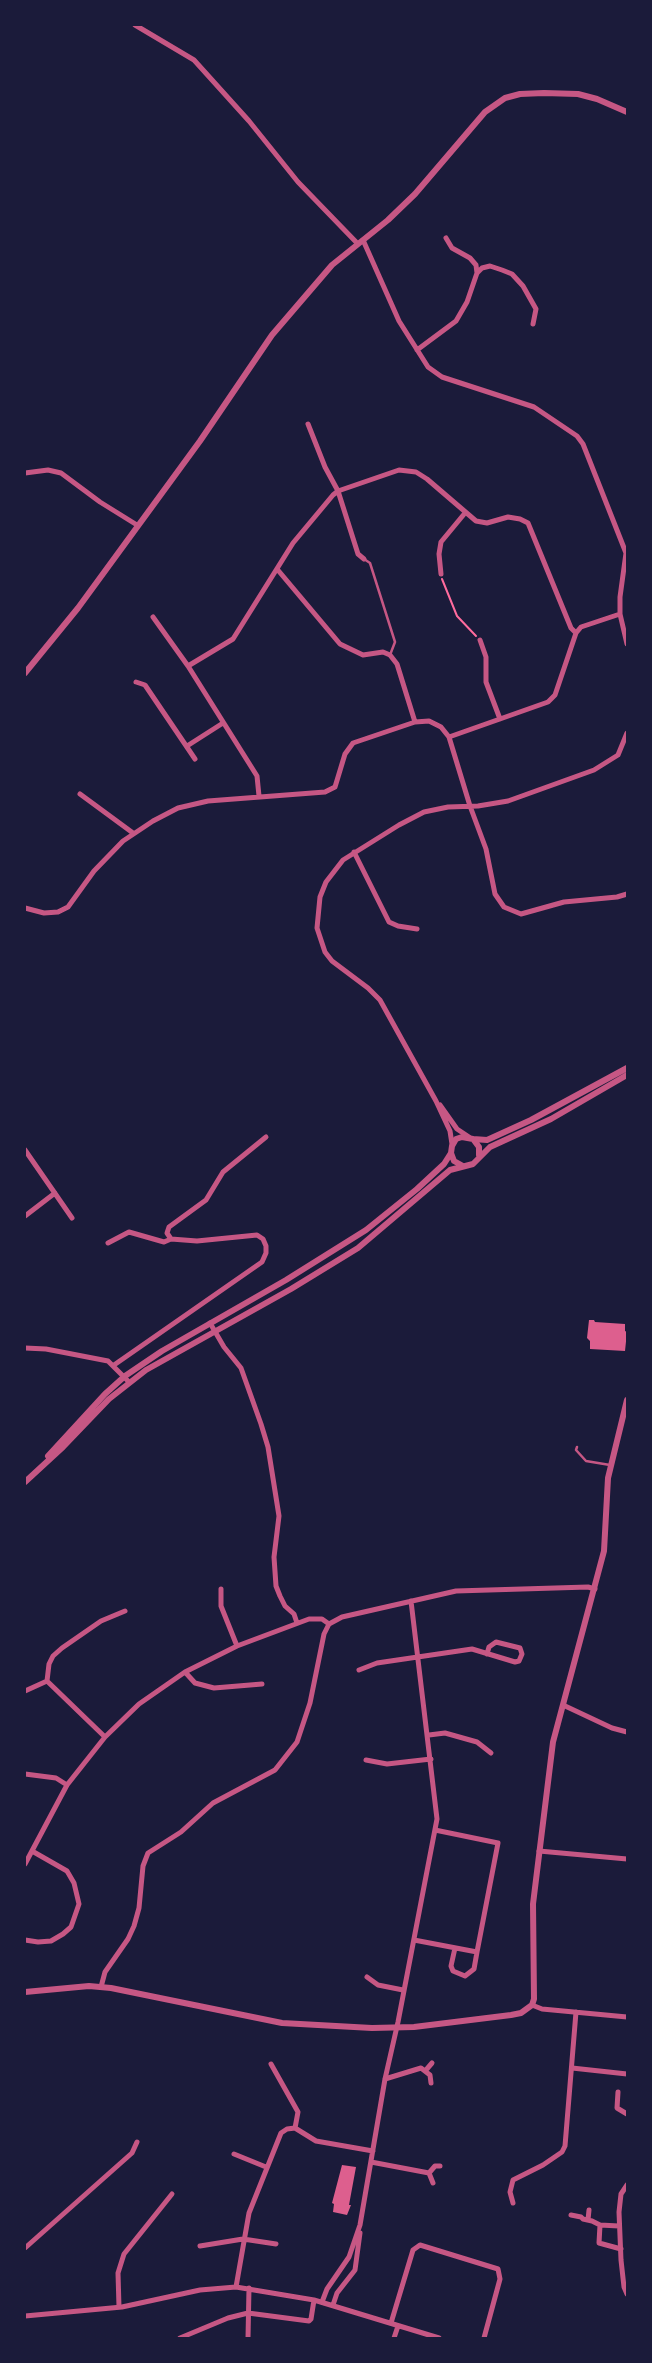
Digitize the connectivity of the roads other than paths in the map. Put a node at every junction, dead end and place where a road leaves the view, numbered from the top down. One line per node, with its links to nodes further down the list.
1 (135, 25): 4 (street)
2 (627, 112): 4 (street)
3 (446, 238): 5 (street)
4 (360, 241): 7 (street); 12 (street)
5 (477, 273): 6 (street); 7 (street)
6 (533, 324)
7 (417, 350): 16 (street)
8 (308, 424): 10 (street)
9 (25, 473): 12 (street)
10 (338, 491): 11 (street); 13 (street); 14 (street)
11 (466, 513): 15 (street); 18 (street)
12 (137, 525): 23 (street)
13 (364, 559): 21 (lane)
14 (277, 569): 21 (street); 22 (street)
15 (441, 574)
16 (620, 614): 18 (street); 20 (street)
17 (153, 617): 22 (street)
18 (576, 632): 25 (street)
19 (480, 640): 25 (street)
20 (627, 644)
21 (390, 655): 26 (street)
22 (188, 666): 27 (street)
23 (25, 673)
24 (136, 682): 30 (street)
25 (500, 720): 29 (street)
26 (415, 722): 29 (street); 33 (street)
27 (224, 723): 30 (street); 33 (street)
28 (627, 733): 34 (street)
29 (449, 737): 34 (street)
30 (187, 746): 31 (street)
31 (195, 760)
32 (80, 794): 35 (street)
33 (259, 796): 35 (street)
34 (470, 806): 36 (street); 37 (street)
35 (134, 833): 38 (street)
36 (354, 852): 39 (street); 42 (street)
37 (627, 894)
38 (25, 908)
39 (417, 929)
40 (627, 1068): 44 (street)
41 (627, 1075): 48 (street)
42 (436, 1100): 44 (street); 45 (street)
43 (266, 1137): 53 (street)
44 (471, 1138): 45 (street); 48 (street)
45 (452, 1144): 47 (street)
46 (25, 1150): 50 (street)
47 (451, 1153): 49 (street); 55 (street)
48 (479, 1157): 49 (street)
49 (463, 1166): 56 (street)
50 (55, 1193): 51 (street); 52 (street)
51 (25, 1216)
52 (72, 1218)
53 (171, 1239): 54 (street); 58 (street)
54 (108, 1243)
55 (210, 1323): 56 (street); 59 (street)
56 (214, 1331): 59 (street); 68 (street)
57 (25, 1348): 58 (street)
58 (114, 1365): 59 (street)
59 (127, 1379): 63 (street)
60 (627, 1400): 62 (street)
61 (577, 1447): 62 (lane)
62 (610, 1465): 64 (street)
63 (25, 1482)
64 (595, 1588): 66 (street); 78 (street)
65 (221, 1589): 70 (street)
66 (411, 1601): 69 (street); 72 (street)
67 (125, 1611): 75 (street)
68 (298, 1622): 69 (street); 70 (street)
69 (329, 1624): 97 (street)
70 (237, 1646): 74 (street)
71 (487, 1654): 71 (street); 72 (street)
72 (419, 1657): 73 (street); 80 (street)
73 (359, 1670)
74 (185, 1672): 76 (street); 81 (street)
75 (47, 1681): 77 (street); 81 (street)
76 (262, 1684)
77 (25, 1691)
78 (563, 1705): 79 (street); 89 (street)
79 (627, 1732)
80 (428, 1735): 82 (street); 83 (street)
81 (105, 1738): 86 (street)
82 (491, 1753)
83 (431, 1759): 84 (street); 87 (street)
84 (366, 1760)
85 (25, 1774): 86 (street)
86 (66, 1785): 88 (street)
87 (435, 1830): 93 (street); 95 (street)
88 (32, 1851): 91 (street); 92 (street)
89 (539, 1851): 90 (street); 102 (street)
90 (627, 1859)
91 (25, 1864)
92 (25, 1940)
93 (414, 1940): 94 (street); 98 (street)
94 (455, 1948): 95 (street); 95 (street)
95 (478, 1952)
96 (367, 1976): 98 (street)
97 (101, 1987): 100 (street); 105 (street)
98 (403, 1990): 105 (street)
99 (25, 1992): 100 (street)
100 (34, 1993): 101 (street)
101 (25, 1996)
102 (532, 2005): 103 (street); 105 (street)
103 (576, 2012): 104 (street); 108 (street)
104 (627, 2017)
105 (397, 2028): 111 (street)
106 (432, 2062): 109 (street)
107 (271, 2064): 115 (street)
108 (572, 2068): 110 (street); 126 (street)
109 (426, 2070): 111 (street); 112 (street)
110 (627, 2074)
111 (385, 2079): 117 (street)
112 (431, 2084)
113 (618, 2092): 114 (street)
114 (627, 2114)
115 (296, 2128): 117 (street); 121 (street)
116 (136, 2142): 136 (street)
117 (373, 2151): 119 (street)
118 (234, 2154): 121 (street)
119 (371, 2162): 122 (street); 130 (street)
120 (440, 2166): 122 (street)
121 (266, 2167): 133 (street)
122 (429, 2173): 123 (street)
123 (433, 2183)
124 (627, 2185): 132 (street)
125 (172, 2194): 144 (street)
126 (513, 2203)
127 (589, 2210): 129 (street)
128 (572, 2216): 129 (street)
129 (588, 2220): 131 (street)
130 (360, 2225): 142 (street); 143 (street)
131 (600, 2225): 132 (street); 137 (street)
132 (619, 2226): 137 (street)
133 (243, 2239): 134 (street); 135 (street); 138 (street)
134 (276, 2244)
135 (200, 2246)
136 (25, 2248)
137 (621, 2249): 140 (street)
138 (236, 2287): 139 (street); 144 (street)
139 (249, 2288): 141 (street); 145 (street)
140 (627, 2294)
141 (314, 2300): 142 (street); 145 (street)
142 (322, 2302): 143 (street)
143 (333, 2305): 147 (street)
144 (119, 2307): 146 (street)
145 (248, 2313): 149 (street); 150 (street)
146 (25, 2316)
147 (391, 2323): 148 (street); 153 (street)
148 (398, 2326): 151 (street); 152 (street)
149 (180, 2338)
150 (248, 2338)
151 (394, 2338)
152 (439, 2338)
153 (484, 2338)

